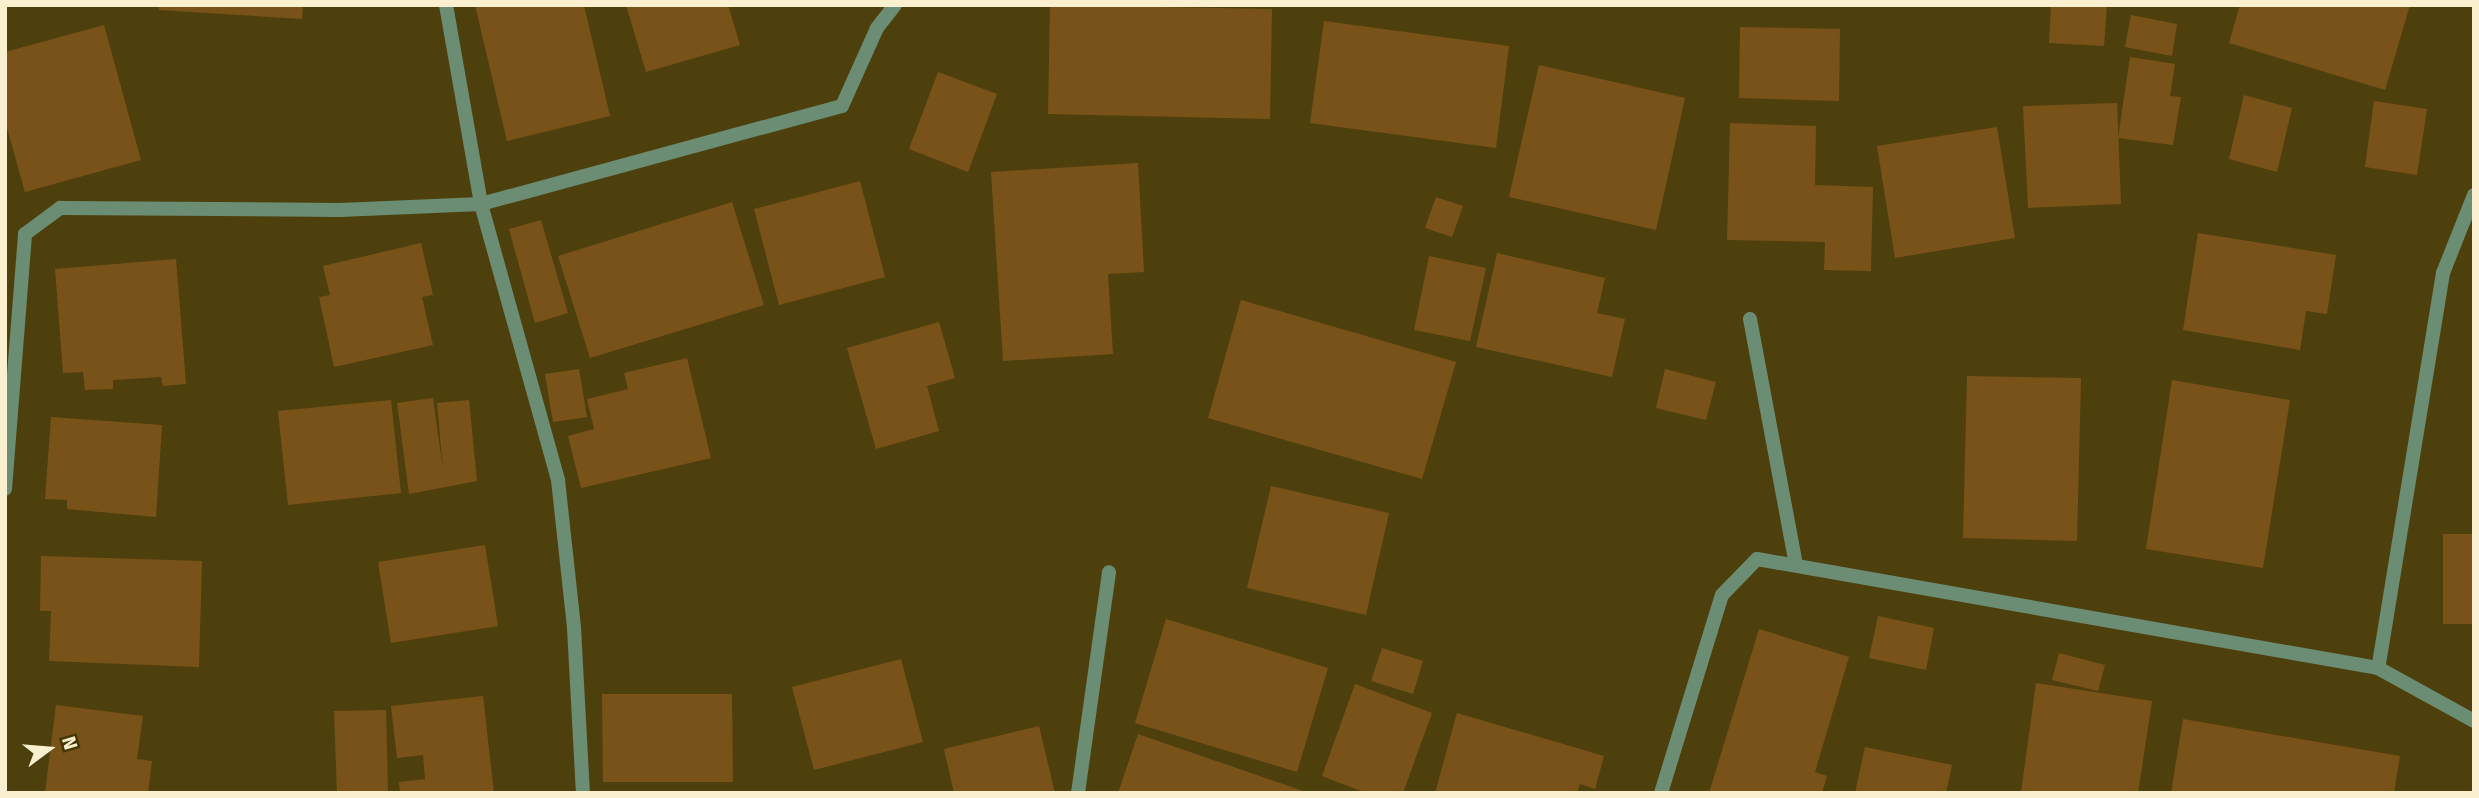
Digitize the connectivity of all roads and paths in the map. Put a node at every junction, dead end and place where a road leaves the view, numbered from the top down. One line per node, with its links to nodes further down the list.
1 (446, 5): 4 (street)
2 (895, 5): 4 (street)
3 (2474, 195): 9 (street)
4 (481, 204): 6 (street); 11 (street)
5 (1750, 319): 7 (street)
6 (5, 489)
7 (1796, 565): 9 (street); 13 (street)
8 (1109, 572): 12 (street)
9 (2378, 668): 10 (street)
10 (2474, 721)
11 (583, 793)
12 (1078, 793)
13 (1661, 793)

